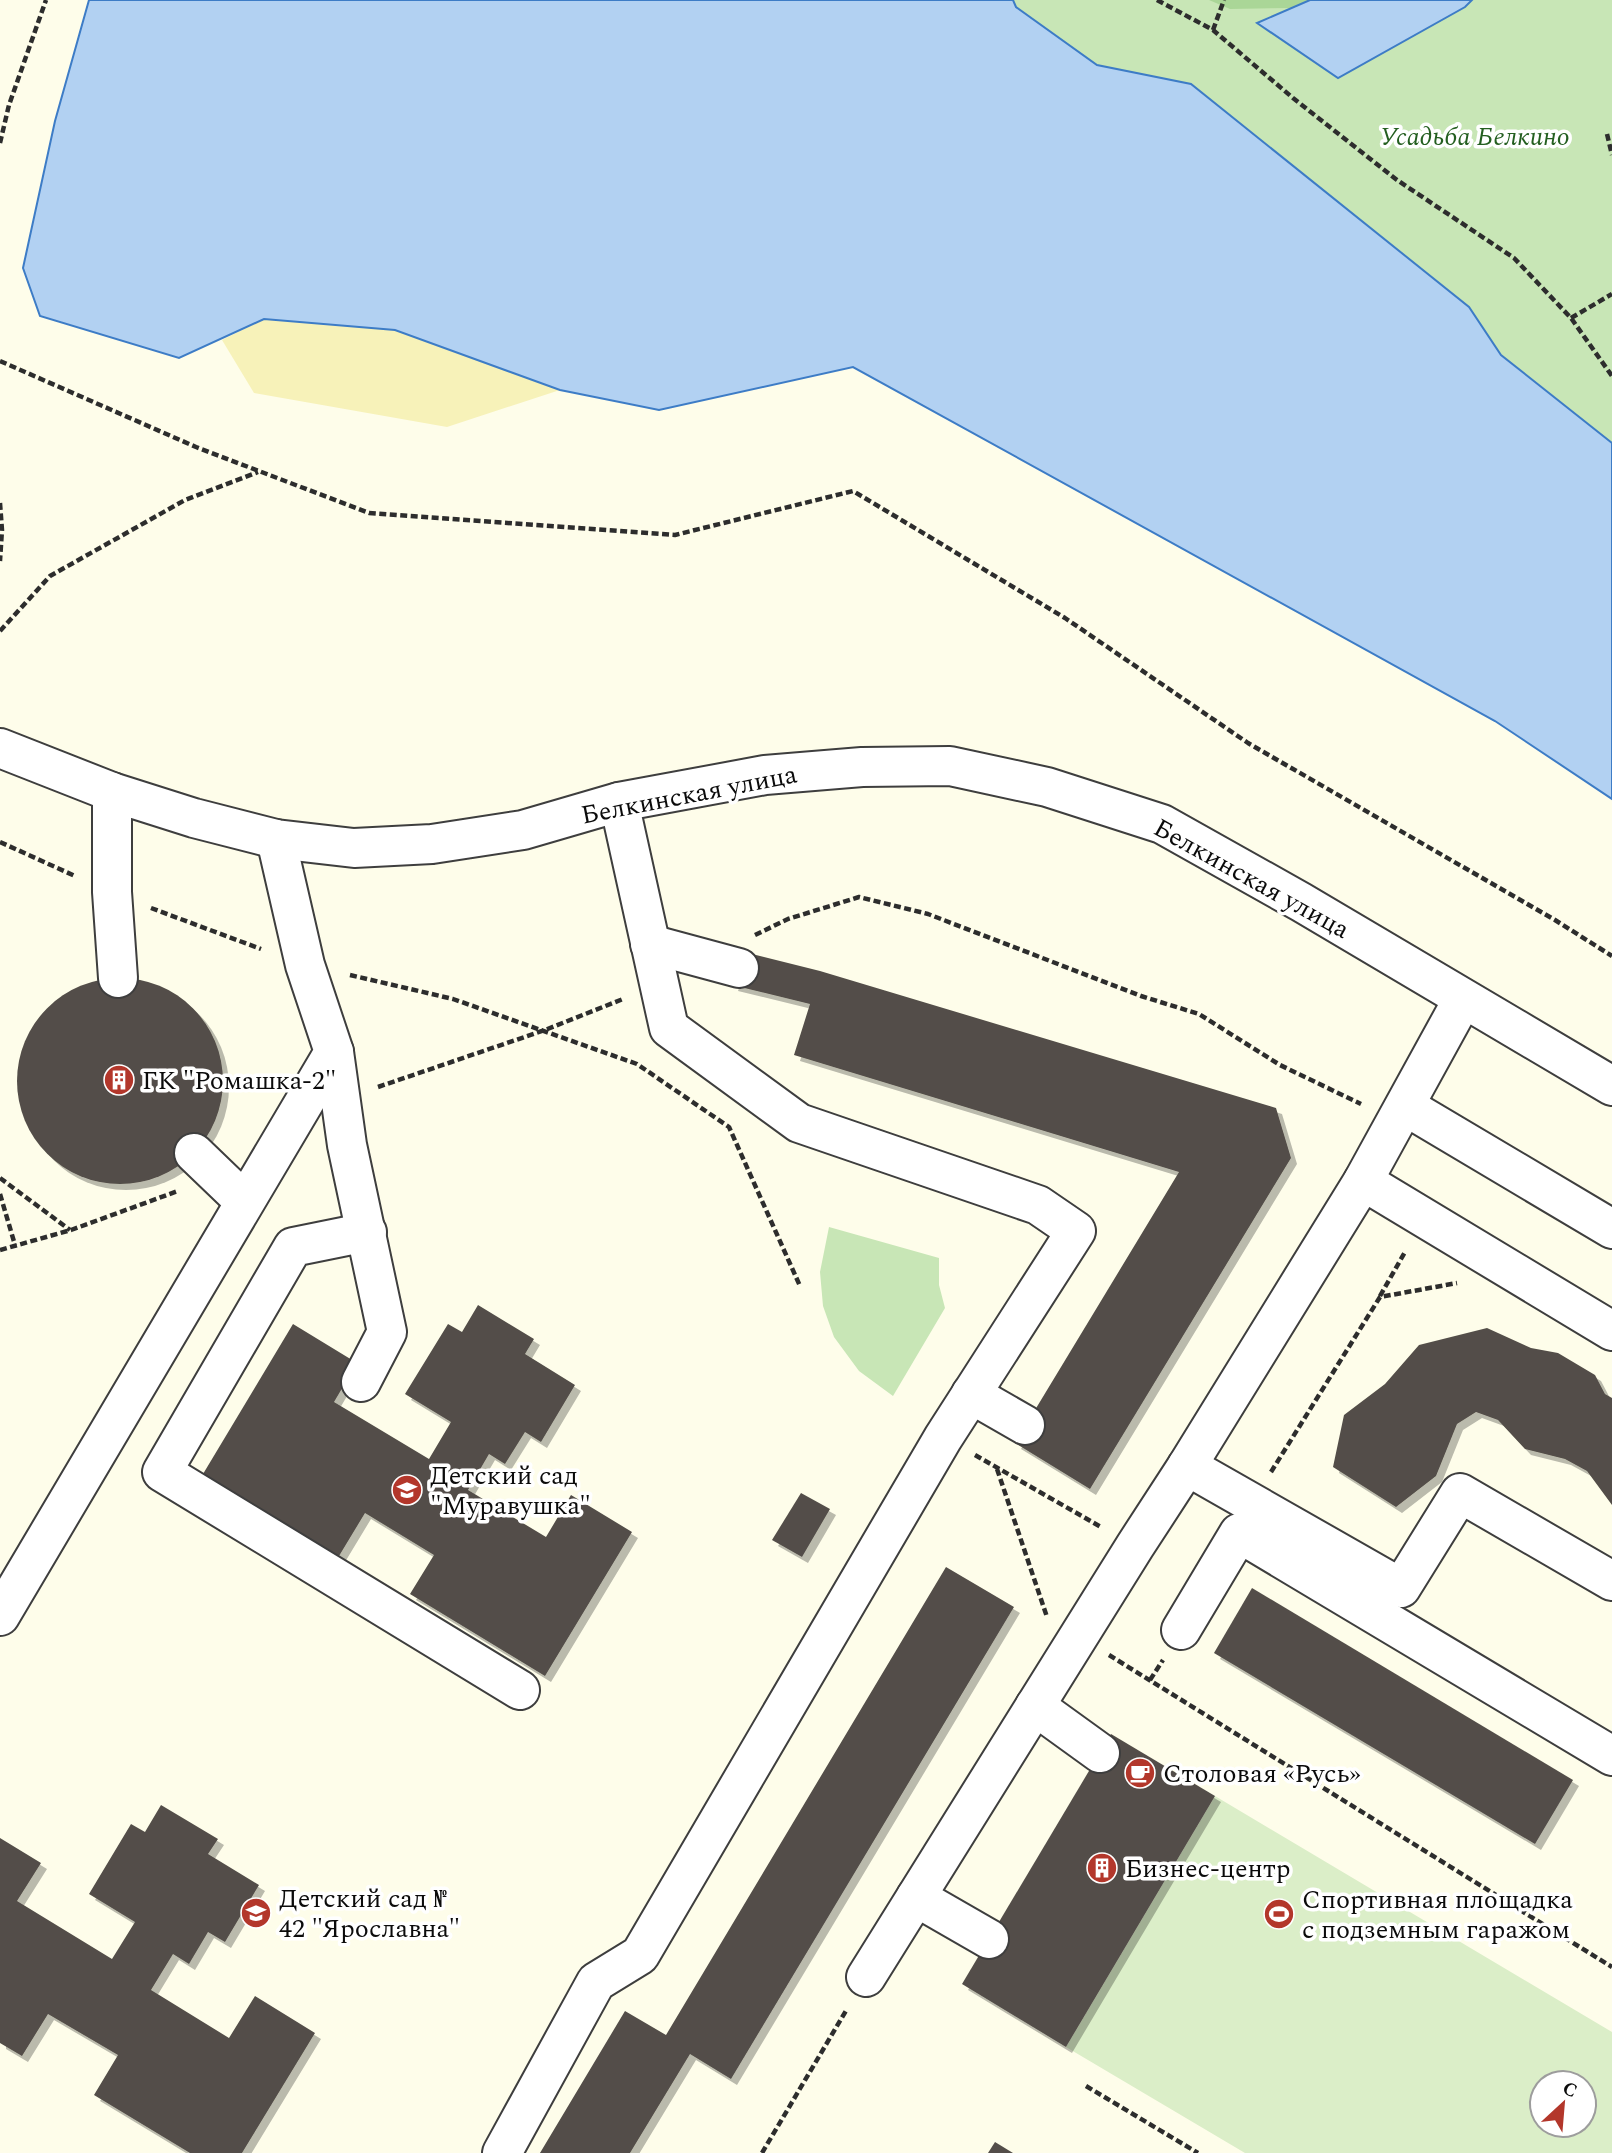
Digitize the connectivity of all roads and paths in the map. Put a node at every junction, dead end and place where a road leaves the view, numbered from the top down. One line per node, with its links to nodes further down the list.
1 (47, 0): 6 (path)
2 (1157, 0): 4 (path)
3 (1224, 0): 4 (path)
4 (1213, 30): 9 (path)
5 (1608, 134): 7 (path)
6 (0, 143)
7 (1612, 155)
8 (1612, 294): 9 (path)
9 (1571, 317): 11 (path)
10 (0, 361): 12 (path)
11 (1612, 376)
12 (259, 471): 15 (path); 21 (path)
13 (0, 503): 14 (path)
14 (0, 561)
15 (0, 631)
16 (0, 748): 17 (street, Белкинская улица)
17 (112, 792): 19 (street, Белкинская улица); 23 (street)
18 (619, 802): 19 (street, Белкинская улица); 20 (street); 25 (street, Белкинская улица)
19 (276, 839): 27 (street)
20 (650, 944): 22 (street); 24 (street)
21 (1612, 956)
22 (723, 964): 30 (path)
23 (118, 978)
24 (659, 985): 26 (path); 46 (street)
25 (1463, 999): 28 (street, Белкинская улица); 30 (street)
26 (545, 1030): 29 (path); 42 (path)
27 (334, 1052): 29 (street); 31 (street)
28 (1612, 1086)
29 (341, 1100): 38 (street)
30 (1401, 1113): 33 (street); 36 (street)
31 (219, 1177): 37 (path); 54 (street)
32 (0, 1178): 37 (path)
33 (1363, 1181): 35 (street); 49 (street)
34 (0, 1194): 39 (path)
35 (1424, 1218): 41 (street); 43 (path)
36 (1612, 1229)
37 (71, 1230): 39 (path)
38 (367, 1232): 45 (street); 57 (street)
39 (15, 1245): 40 (path)
40 (0, 1250)
41 (1515, 1273): 43 (path); 44 (street)
42 (800, 1286)
43 (1380, 1297): 51 (path)
44 (1612, 1331)
45 (361, 1382)
46 (971, 1394): 47 (street); 48 (street)
47 (1025, 1425)
48 (943, 1438): 50 (path); 66 (street)
49 (1187, 1466): 51 (street); 52 (street)
50 (997, 1468): 52 (path); 56 (path)
51 (1252, 1503): 53 (street)
52 (1135, 1546): 56 (street)
53 (1612, 1581)
54 (0, 1616)
55 (1181, 1630): 60 (street)
56 (1074, 1644): 58 (street); 63 (path)
57 (520, 1690)
58 (1035, 1706): 59 (street); 61 (street)
59 (1100, 1753)
60 (1612, 1756)
61 (916, 1897): 62 (street); 64 (street)
62 (989, 1940)
63 (1612, 1967)
64 (866, 1977): 67 (path)
65 (1086, 2086): 68 (path)
66 (502, 2153)
67 (762, 2153)
68 (1198, 2153)

